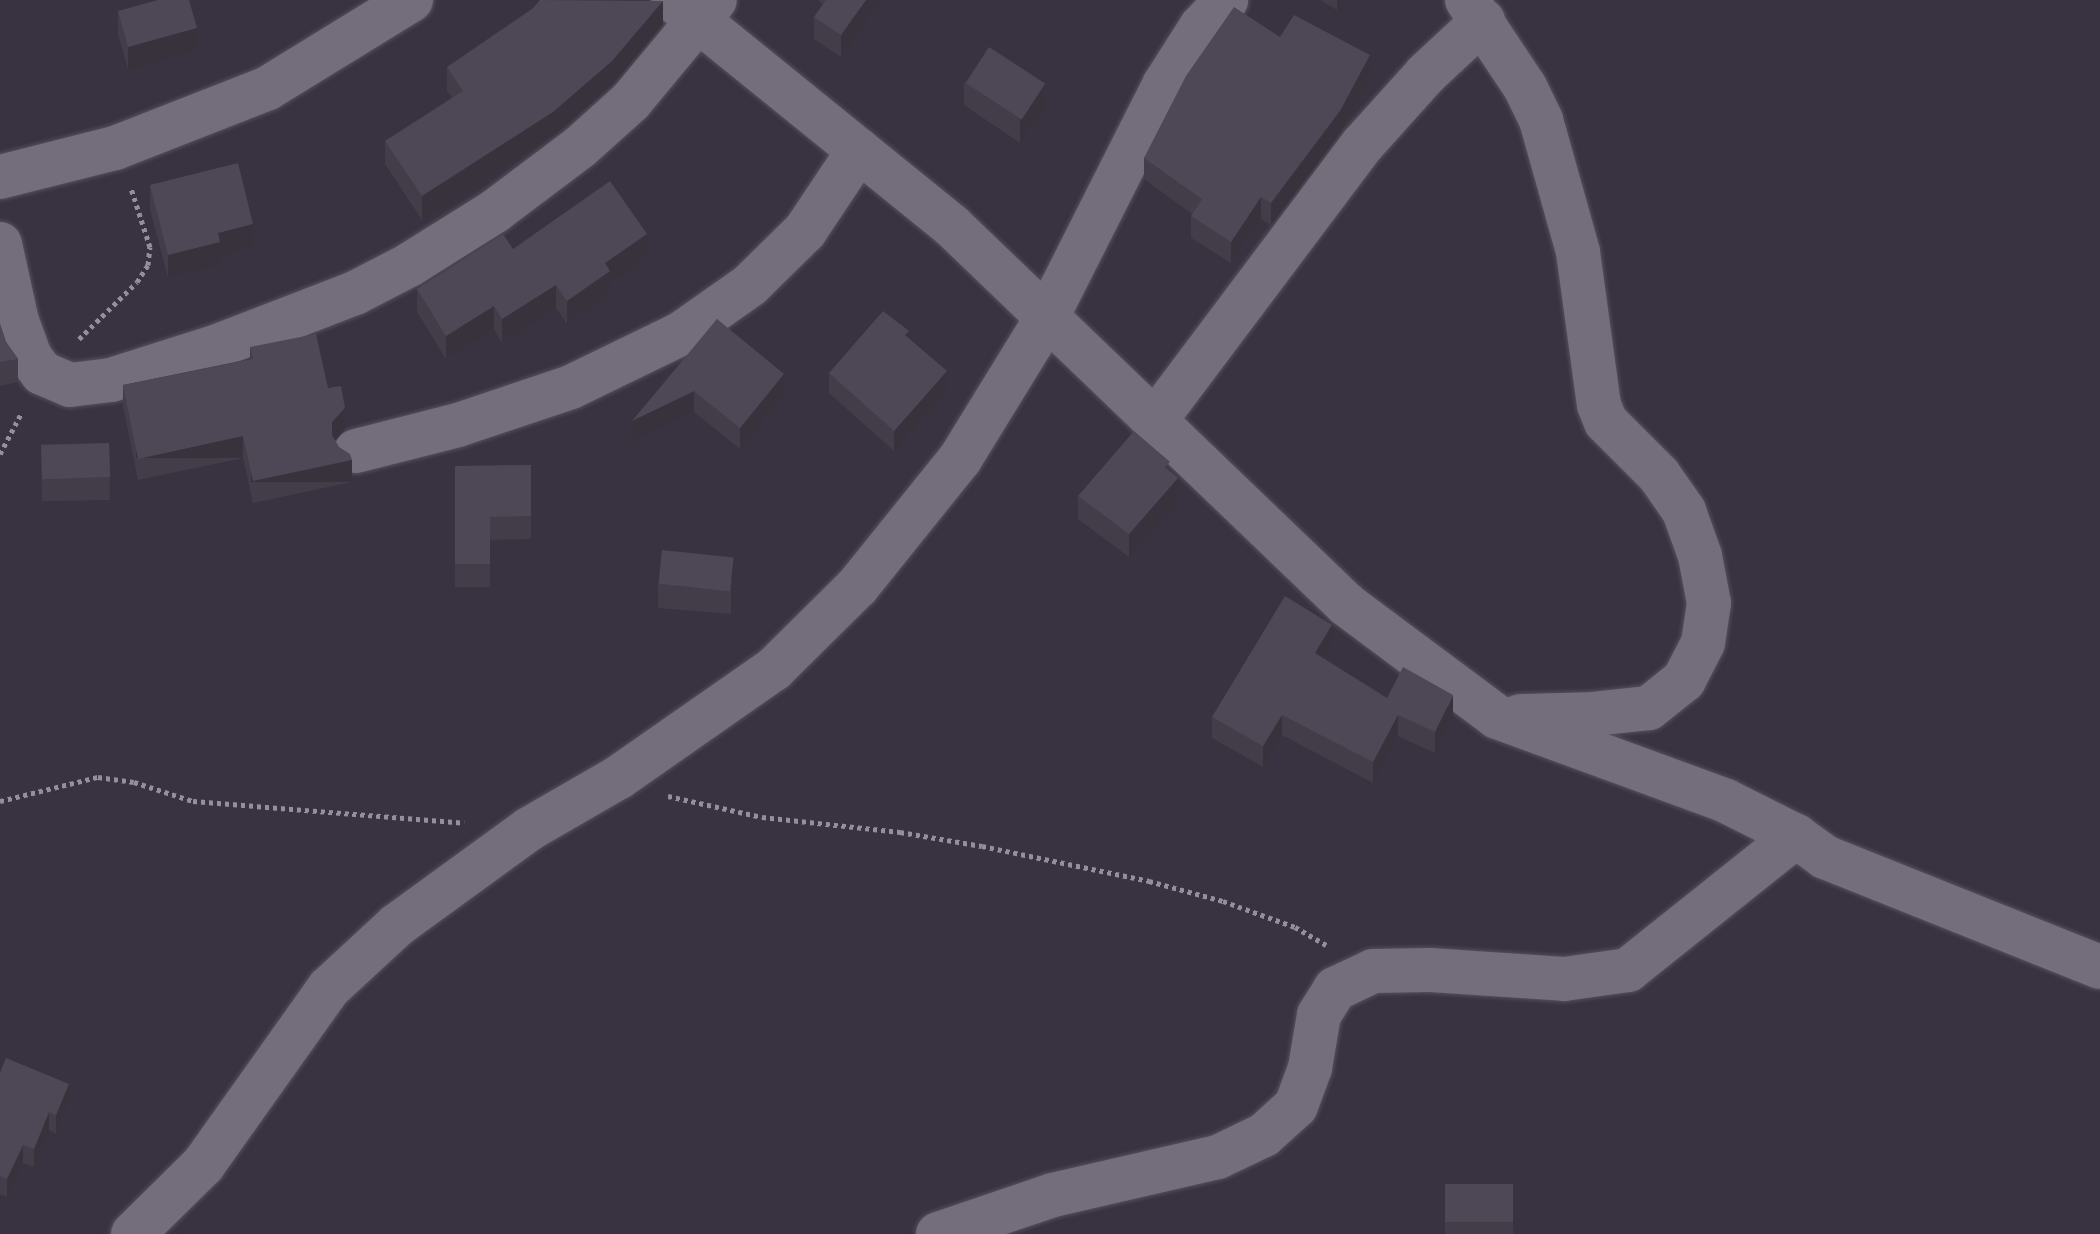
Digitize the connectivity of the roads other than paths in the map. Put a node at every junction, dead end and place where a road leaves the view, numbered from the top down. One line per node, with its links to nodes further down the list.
1 (411, 0): 6 (street)
2 (1226, 0): 8 (street)
3 (696, 7): 5 (street); 7 (street)
4 (1475, 11): 9 (street); 11 (street)
5 (859, 150): 8 (street); 10 (street)
6 (0, 177)
7 (0, 244)
8 (1046, 319): 9 (street); 14 (street)
9 (1154, 422): 11 (street)
10 (356, 451)
11 (1497, 717): 12 (street)
12 (1796, 836): 13 (street); 15 (street)
13 (2100, 967)
14 (133, 1234)
15 (938, 1234)

